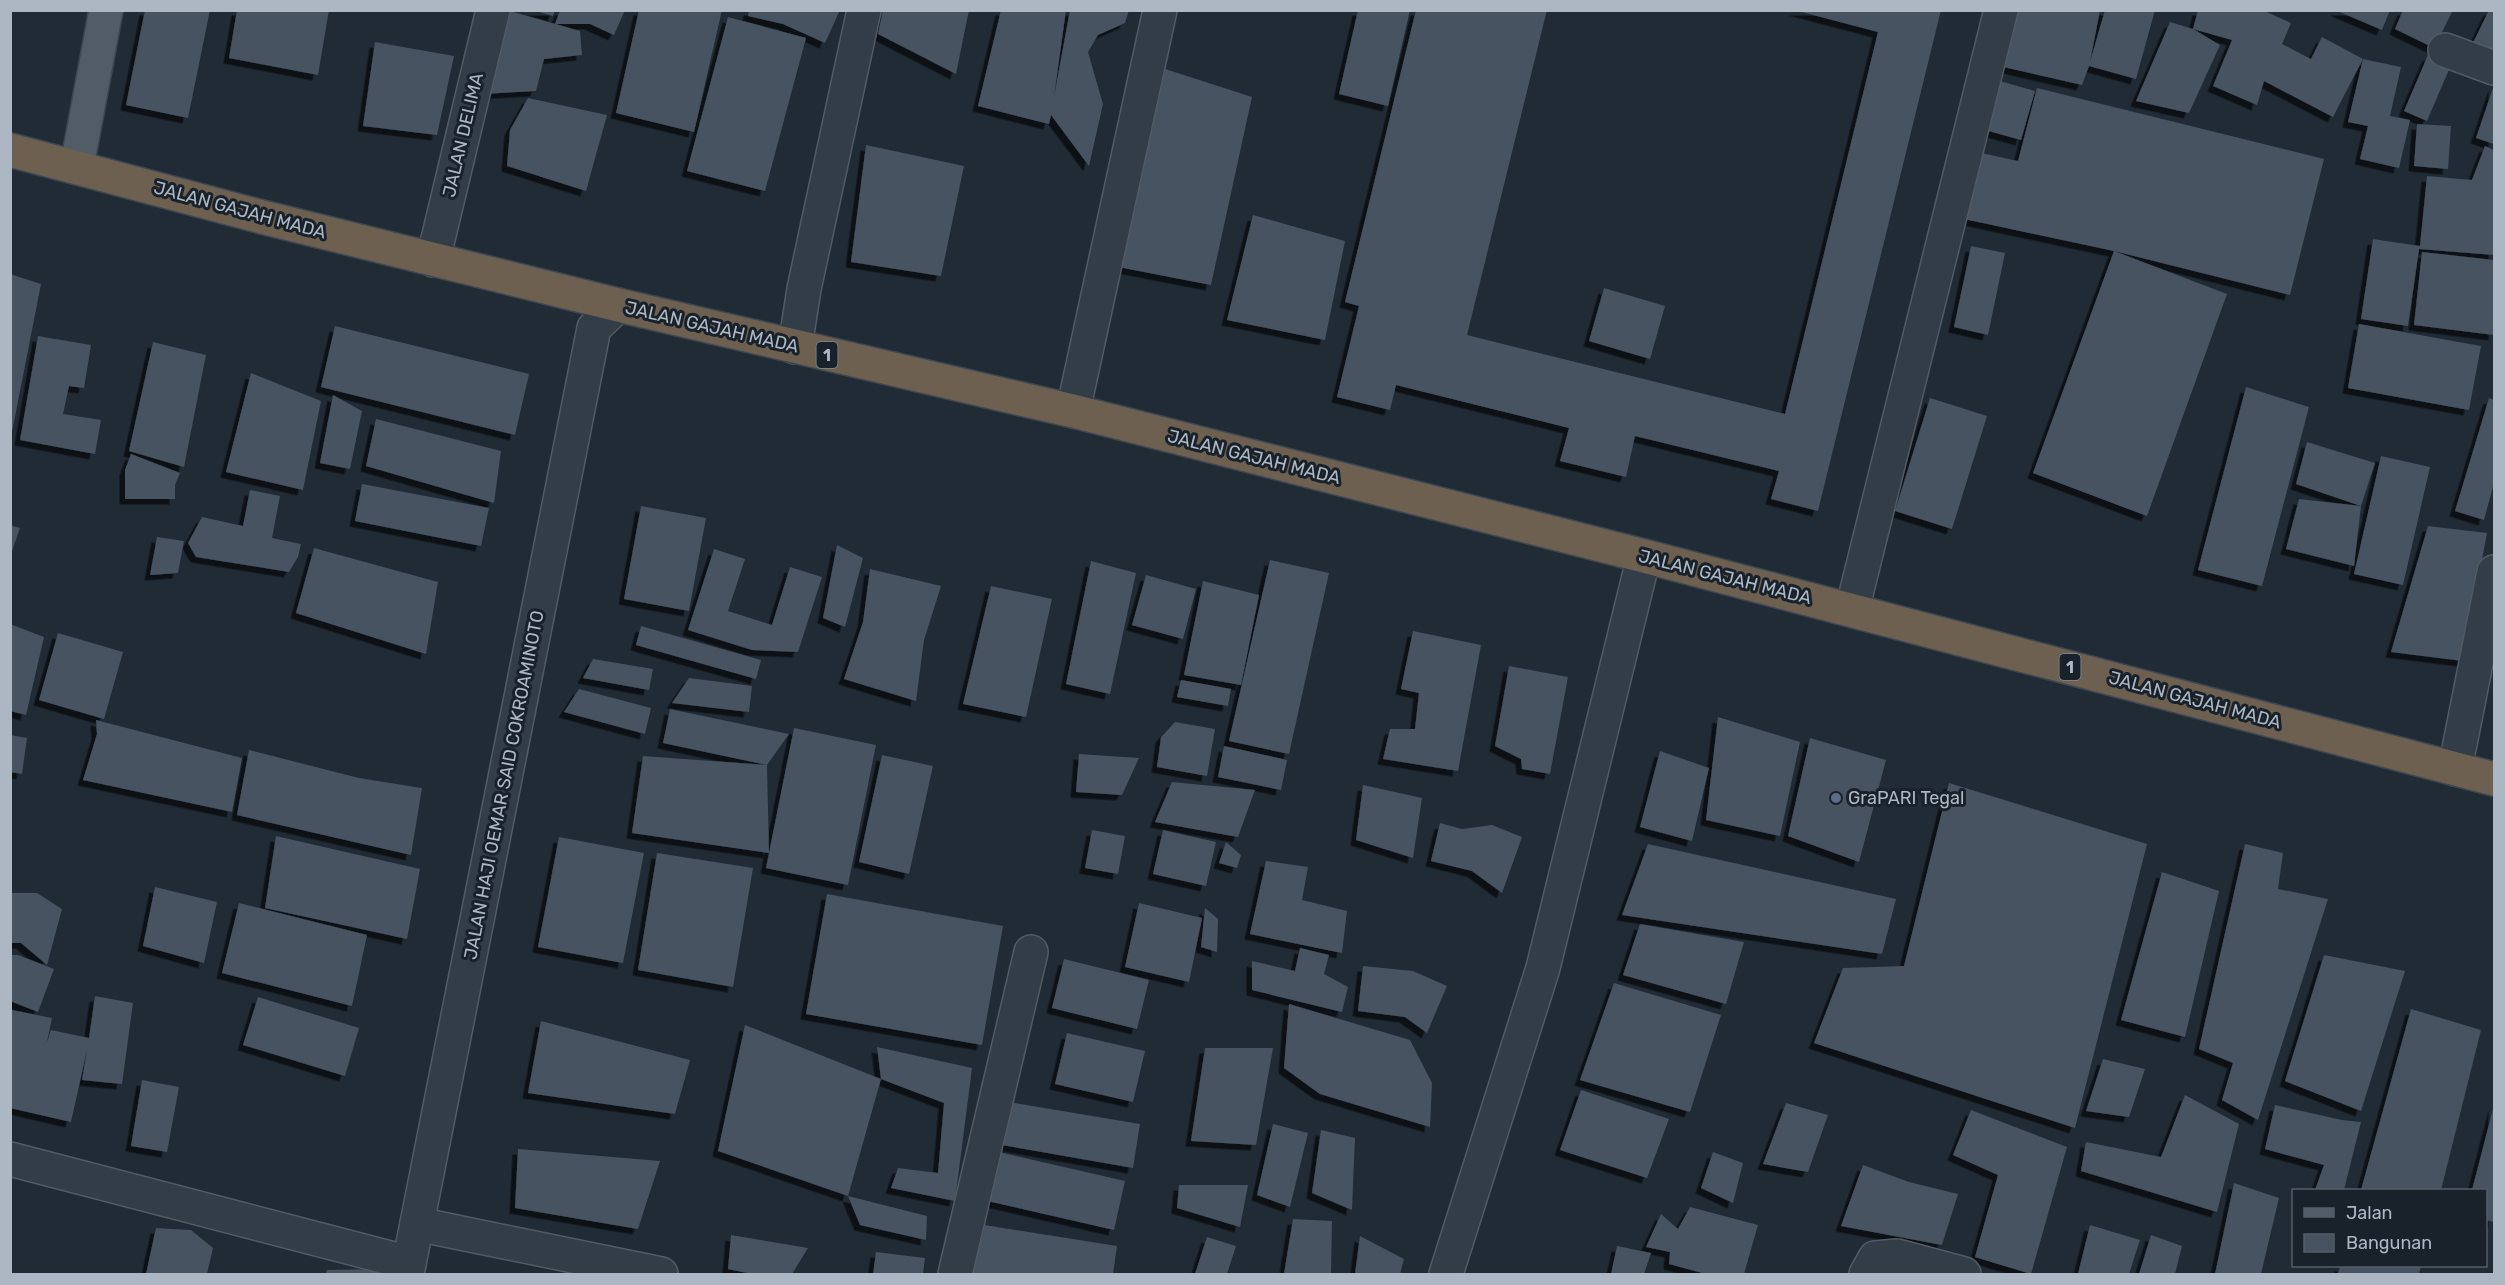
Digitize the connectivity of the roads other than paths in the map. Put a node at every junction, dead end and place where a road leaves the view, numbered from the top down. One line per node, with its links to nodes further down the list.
1 (106, 10): 9 (main road)
2 (493, 10): 10 (street, JALAN DELIMA)
3 (864, 10): 12 (street)
4 (1160, 10): 13 (street)
5 (2001, 10): 16 (street)
6 (2445, 50): 7 (street)
7 (2494, 68)
8 (10, 150): 9 (highway, JALAN GAJAH MADA / 1)
9 (77, 166): 10 (highway, JALAN GAJAH MADA / 1)
10 (433, 260): 11 (highway, JALAN GAJAH MADA / 1)
11 (618, 305): 12 (highway, JALAN GAJAH MADA / 1); 21 (street, JALAN HAJI OEMAR SAID COKROAMINOTO)
12 (795, 347): 13 (highway, JALAN GAJAH MADA / 1)
13 (1073, 411): 14 (highway, JALAN GAJAH MADA / 1)
14 (1644, 556): 16 (highway, JALAN GAJAH MADA / 1); 25 (street)
15 (2494, 572): 17 (street)
16 (1852, 610): 17 (highway, JALAN GAJAH MADA / 1)
17 (2455, 769): 18 (highway, JALAN GAJAH MADA / 1)
18 (2494, 779)
19 (1031, 952): 24 (street)
20 (10, 1159): 22 (street)
21 (417, 1224): 22 (street, JALAN HAJI OEMAR SAID COKROAMINOTO); 23 (street)
22 (408, 1269)
23 (661, 1275)
24 (955, 1275)
25 (1446, 1275)
26 (1866, 1275): 27 (street)
27 (1964, 1275)

